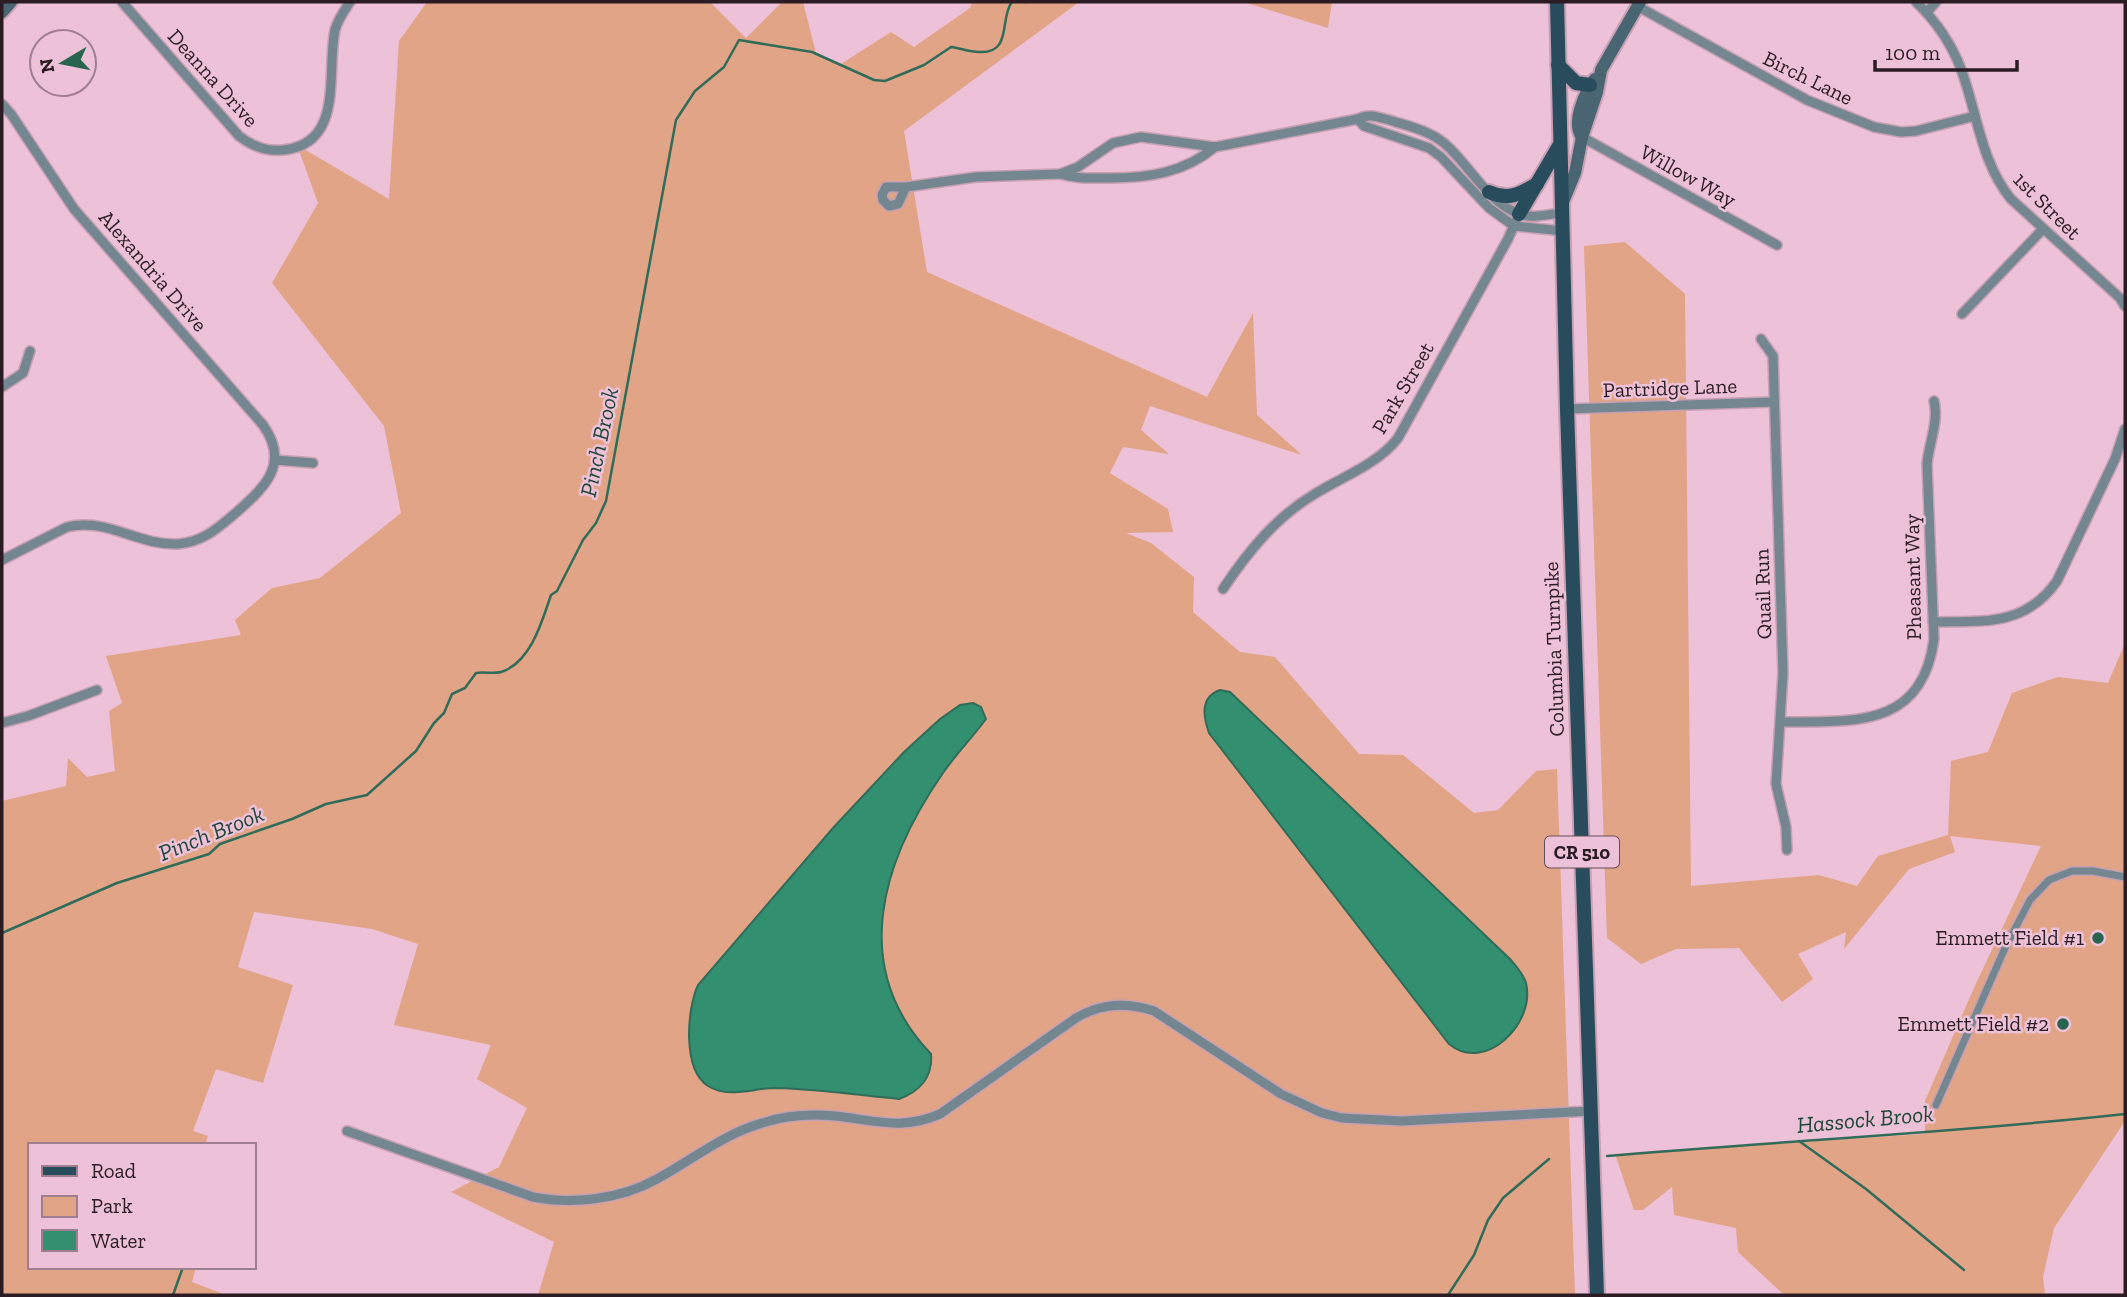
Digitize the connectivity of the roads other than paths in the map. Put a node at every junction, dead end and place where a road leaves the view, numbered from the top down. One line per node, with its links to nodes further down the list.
1 (11, 2): 8 (main road)
2 (122, 2): 3 (street, Deanna Drive)
3 (350, 2)
4 (1557, 2): 10 (main road, Columbia Turnpike / CR 510)
5 (1916, 2): 9 (street, 1st Street)
6 (1936, 2): 9 (street)
7 (1639, 4): 11 (main road); 14 (street, Birch Lane)
8 (2, 12)
9 (1927, 12): 14 (street, 1st Street)
10 (1558, 65): 12 (main road); 17 (main road, Columbia Turnpike / CR 510)
11 (1601, 70): 12 (main road); 16 (main road)
12 (1590, 85): 16 (main road)
13 (2, 104): 37 (street, Alexandria Drive)
14 (1975, 116): 25 (street, 1st Street)
15 (1358, 118): 18 (street); 22 (street); 24 (street)
16 (1582, 137): 23 (main road); 27 (street, Willow Way)
17 (1560, 144): 20 (main road); 23 (main road, Columbia Turnpike / CR 510)
18 (1215, 147): 19 (street); 19 (street)
19 (1060, 174): 21 (street)
20 (1538, 183): 22 (main road); 24 (main road)
21 (906, 187)
22 (1489, 192): 24 (street)
23 (1562, 209): 24 (street); 26 (main road, Columbia Turnpike / CR 510)
24 (1517, 220): 26 (street); 40 (street, Park Street)
25 (2043, 229): 28 (street, 1st Street); 29 (street)
26 (1563, 232): 35 (main road, Columbia Turnpike / CR 510)
27 (1777, 245)
28 (2125, 306)
29 (1962, 314)
30 (1761, 339): 34 (street, Quail Run)
31 (30, 351): 32 (street)
32 (2, 387)
33 (1934, 401): 41 (street, Pheasant Way)
34 (1774, 402): 35 (street, Partridge Lane); 43 (street, Quail Run)
35 (1567, 409): 48 (main road, Columbia Turnpike / CR 510)
36 (2125, 429): 41 (street)
37 (275, 460): 38 (street); 39 (street)
38 (313, 463)
39 (2, 560)
40 (1223, 589)
41 (1933, 622): 43 (street, Pheasant Way)
42 (97, 690): 44 (street)
43 (1781, 722): 45 (street, Quail Run)
44 (2, 723)
45 (1787, 850)
46 (2125, 877): 47 (street)
47 (1936, 1105)
48 (1591, 1111): 49 (street); 50 (main road, Columbia Turnpike / CR 510)
49 (347, 1131)
50 (1597, 1295)

